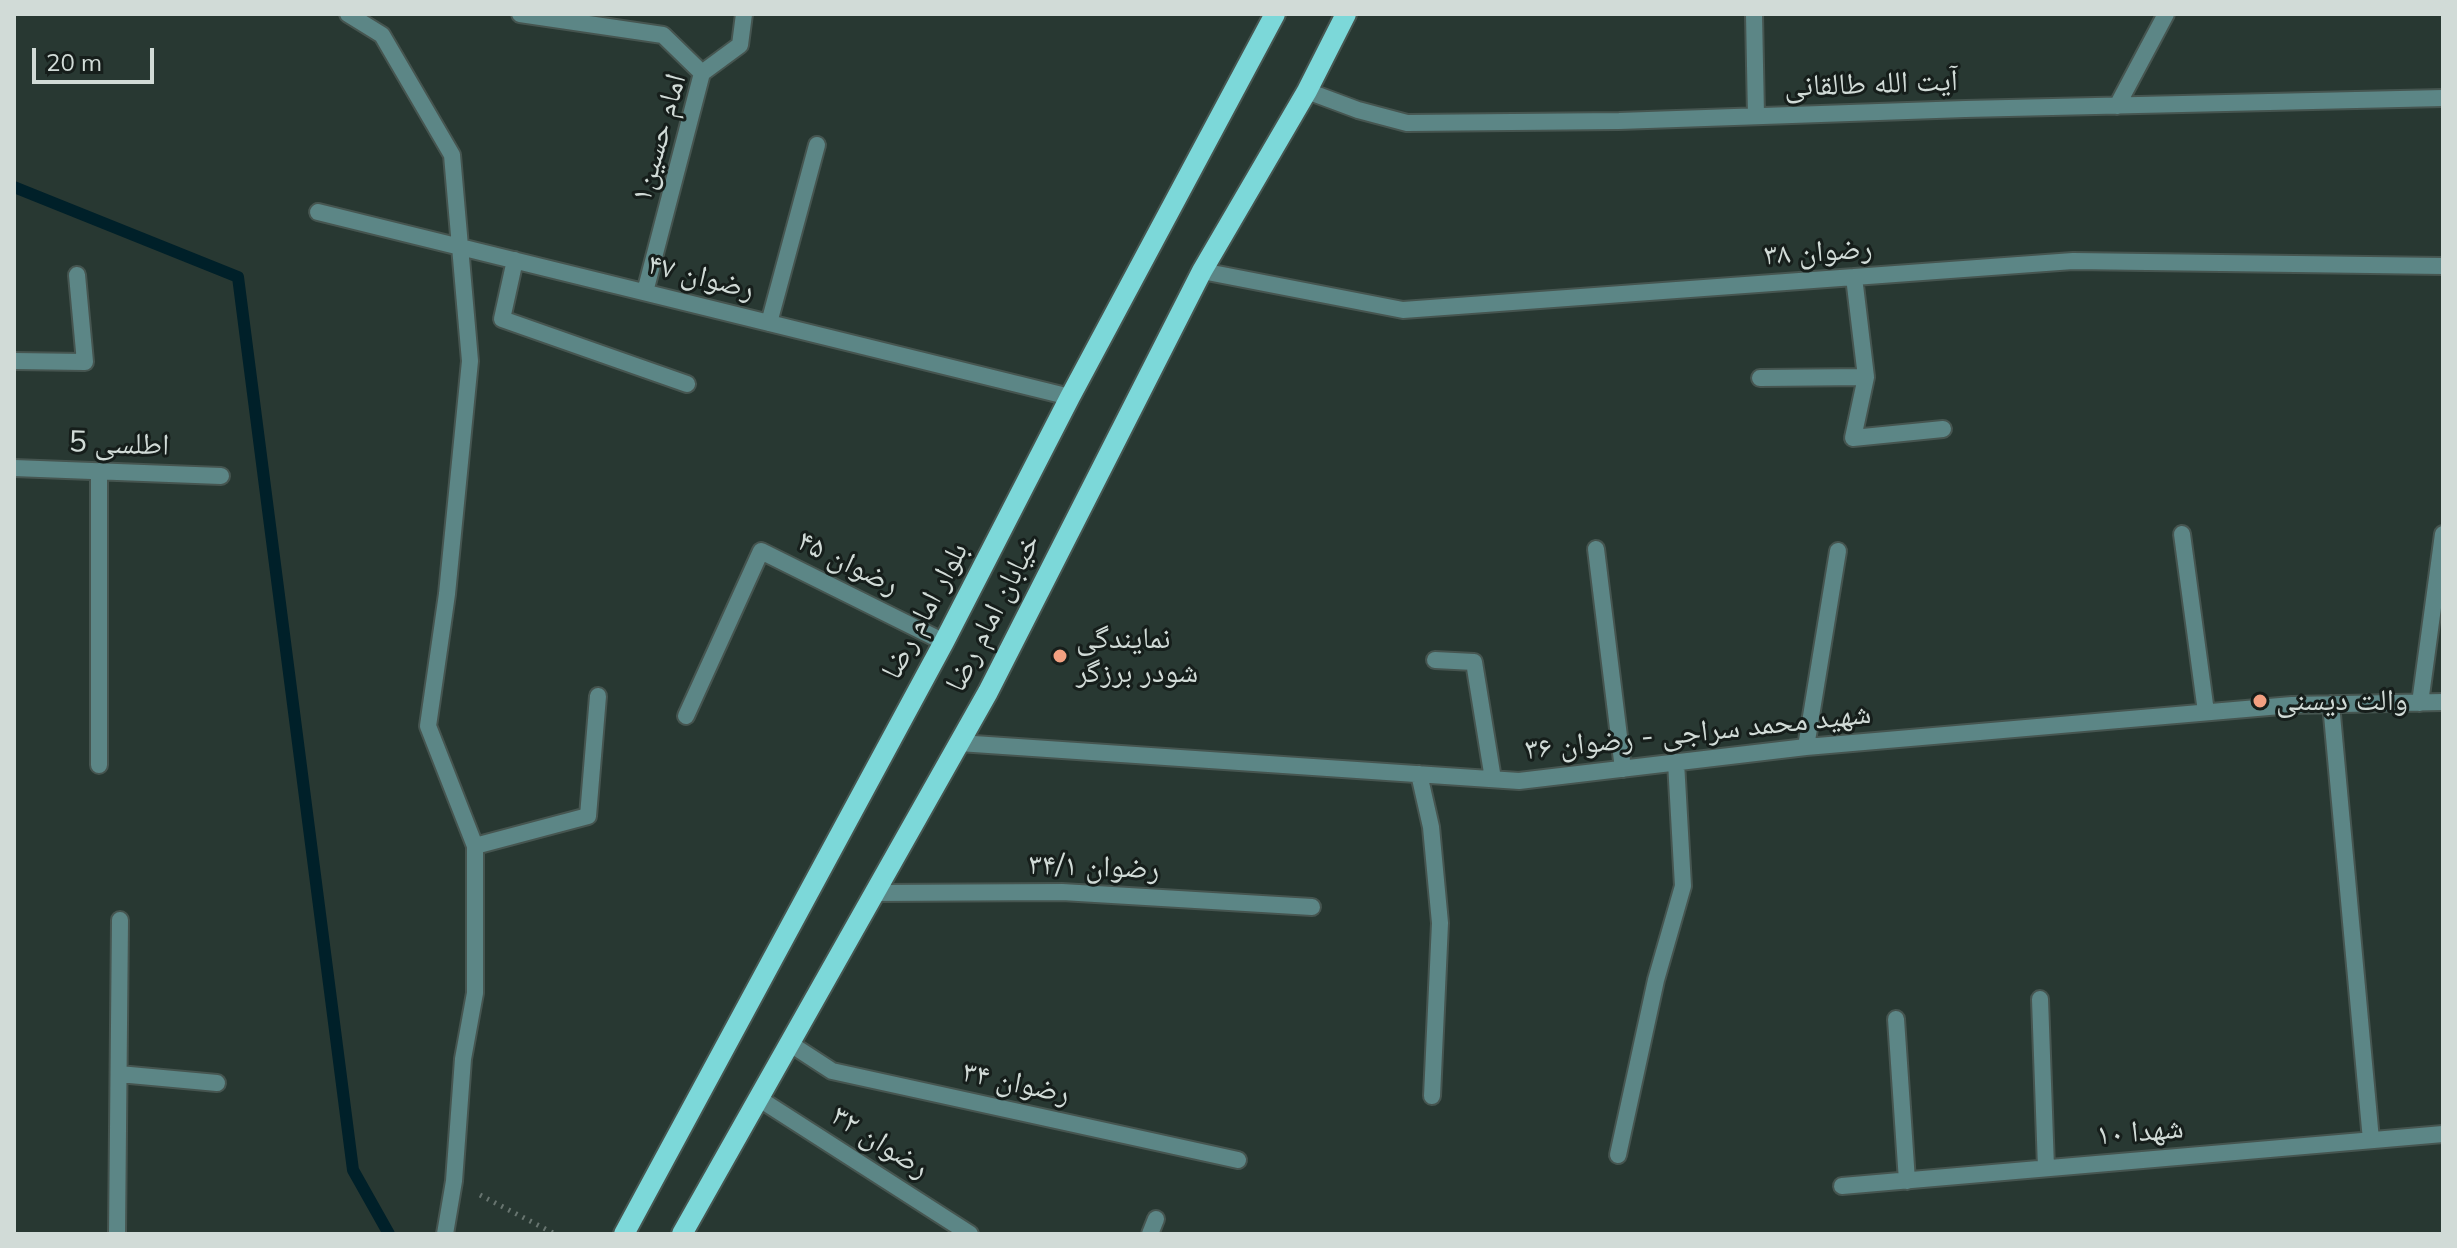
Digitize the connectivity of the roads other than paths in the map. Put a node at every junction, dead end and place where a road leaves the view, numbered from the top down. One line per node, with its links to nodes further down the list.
1 (348, 14): 15 (street)
2 (520, 14): 8 (street)
3 (744, 14): 8 (street, امام حسین۱)
4 (1275, 14): 27 (main road, بلوار امام رضا)
5 (1346, 14): 9 (main road, خیابان امام رضا)
6 (1754, 14): 12 (street)
7 (2166, 14): 11 (street)
8 (702, 73): 21 (street, امام حسین۱)
9 (1307, 91): 12 (street, آیت الله طالقانی); 18 (main road, خیابان امام رضا)
10 (2443, 98): 11 (street, آیت الله طالقانی)
11 (2117, 106): 12 (street, آیت الله طالقانی)
12 (1756, 116)
13 (817, 145): 22 (street)
14 (318, 212): 15 (street, رضوان ۴۷)
15 (460, 246): 16 (street, رضوان ۴۷); 51 (street)
16 (515, 260): 21 (street, رضوان ۴۷); 26 (street)
17 (2443, 266): 20 (street, رضوان ۳۸)
18 (1202, 271): 20 (street, رضوان ۳۸); 44 (main road, خیابان امام رضا)
19 (77, 275): 23 (street)
20 (1854, 277): 24 (street)
21 (645, 292): 22 (street, رضوان ۴۷)
22 (769, 323): 27 (street, رضوان ۴۷)
23 (14, 361)
24 (1866, 377): 25 (street); 28 (street)
25 (1760, 378)
26 (687, 384)
27 (1070, 397): 36 (main road, بلوار امام رضا)
28 (1943, 429)
29 (14, 468): 30 (street, اطلسی 5)
30 (99, 471): 31 (street, اطلسی 5); 47 (street)
31 (221, 476)
32 (2182, 534): 42 (street)
33 (2443, 534): 40 (street)
34 (1596, 549): 48 (street)
35 (1838, 551): 45 (street)
36 (944, 642): 43 (street, رضوان ۴۵); 71 (main road, بلوار امام رضا)
37 (1435, 660): 50 (street)
38 (598, 696): 51 (street)
39 (2443, 702): 40 (street, شهید محمد سراجی - رضوان ۳۶)
40 (2420, 703): 41 (street, شهید محمد سراجی - رضوان ۳۶)
41 (2331, 704): 42 (street, شهید محمد سراجی - رضوان ۳۶); 63 (street)
42 (2206, 712): 45 (street, شهید محمد سراجی - رضوان ۳۶)
43 (686, 716)
44 (959, 743): 49 (street, شهید محمد سراجی - رضوان ۳۶); 52 (main road, خیابان امام رضا)
45 (1806, 747): 46 (street, شهید محمد سراجی - رضوان ۳۶)
46 (1676, 762): 48 (street, شهید محمد سراجی - رضوان ۳۶); 64 (street)
47 (99, 765)
48 (1623, 769): 50 (street, شهید محمد سراجی - رضوان ۳۶)
49 (1419, 774): 50 (street, شهید محمد سراجی - رضوان ۳۶); 60 (street)
50 (1493, 779)
51 (475, 846): 70 (street)
52 (874, 893): 53 (street, رضوان ۳۴/۱); 57 (main road, خیابان امام رضا)
53 (1312, 907)
54 (120, 920): 58 (street)
55 (2040, 999): 66 (street)
56 (1896, 1019): 67 (street)
57 (789, 1043): 61 (main road, خیابان امام رضا); 65 (street, رضوان ۳۴)
58 (119, 1074): 59 (street); 69 (street)
59 (217, 1083)
60 (1432, 1096)
61 (758, 1098): 72 (main road, خیابان امام رضا); 73 (street, رضوان ۳۲)
62 (2443, 1134): 63 (street, شهدا ۱۰)
63 (2371, 1140): 66 (street, شهدا ۱۰)
64 (1618, 1155)
65 (1238, 1160)
66 (2046, 1168): 67 (street, شهدا ۱۰)
67 (1907, 1181): 68 (street, شهدا ۱۰)
68 (1842, 1186)
69 (117, 1234)
70 (445, 1234)
71 (624, 1234)
72 (682, 1234)
73 (970, 1234)

